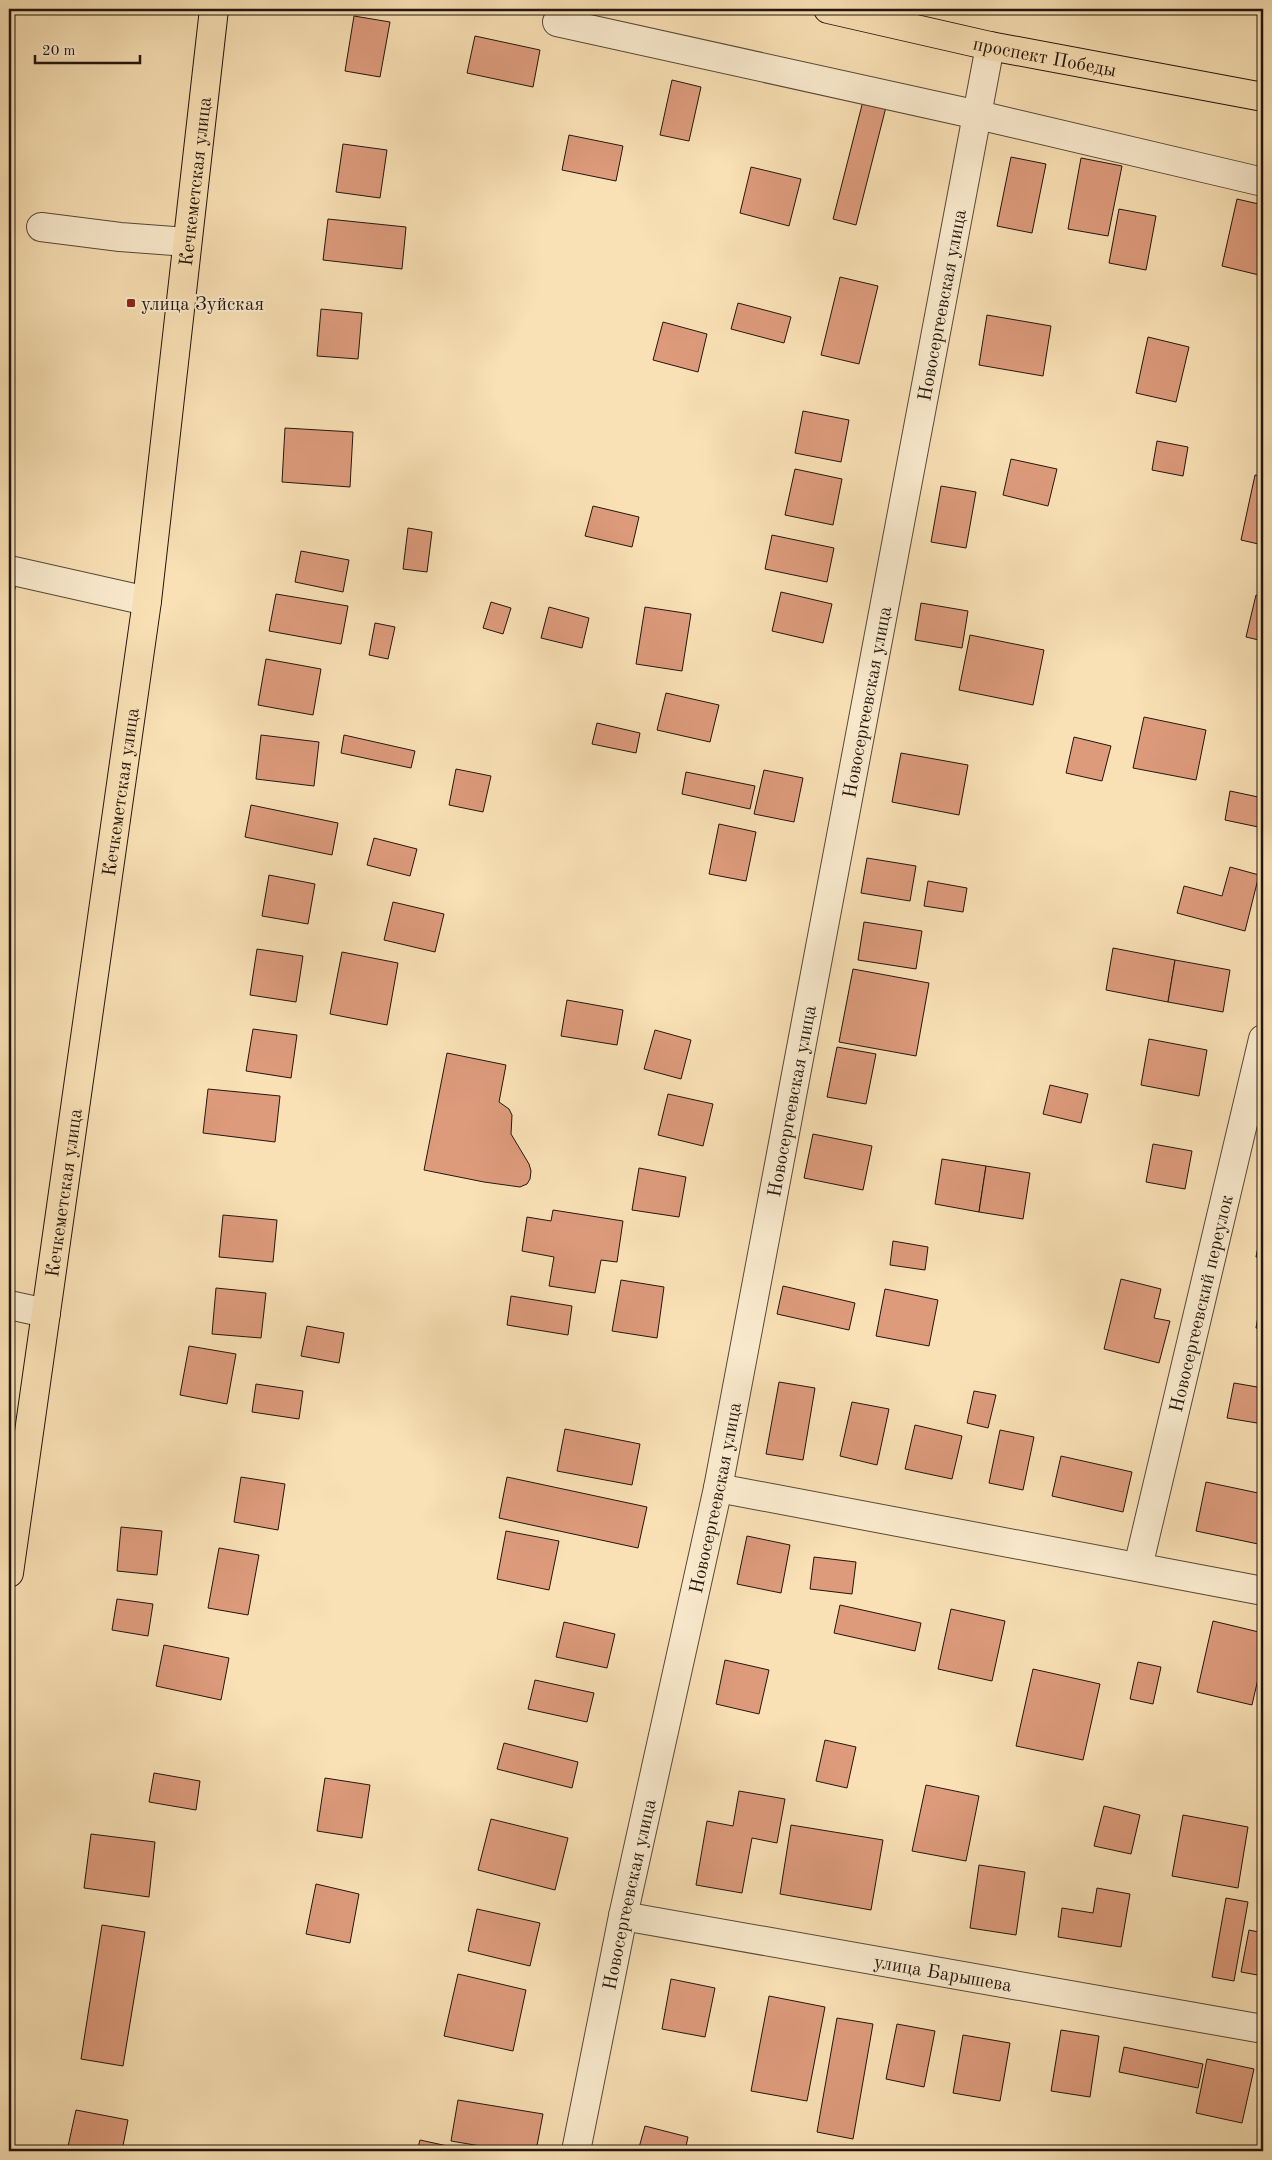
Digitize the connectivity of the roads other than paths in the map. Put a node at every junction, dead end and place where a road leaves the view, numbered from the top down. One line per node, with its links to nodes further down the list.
1 (214, 9): 9 (main road, Кечкеметская улица)
2 (828, 9): 4 (main road, проспект Победы)
3 (557, 22): 6 (street)
4 (990, 46): 5 (main road, проспект Победы); 6 (street, Новосергеевская улица)
5 (1263, 97)
6 (978, 115): 7 (street); 15 (street, Новосергеевская улица)
7 (1263, 182)
8 (40, 227): 9 (street)
9 (187, 242): 11 (main road, Кечкеметская улица)
10 (9, 570): 11 (street)
11 (147, 600): 14 (main road, Кечкеметская улица)
12 (1263, 1039): 16 (street, Новосергеевский переулок)
13 (9, 1305): 14 (street)
14 (46, 1313): 17 (main road, Кечкеметская улица)
15 (718, 1488): 16 (street); 19 (street, Новосергеевская улица)
16 (1138, 1568): 18 (street)
17 (9, 1573)
18 (1263, 1591)
19 (623, 1916): 20 (street, улица Барышева); 21 (street, Новосергеевская улица)
20 (1263, 2030)
21 (576, 2151)

